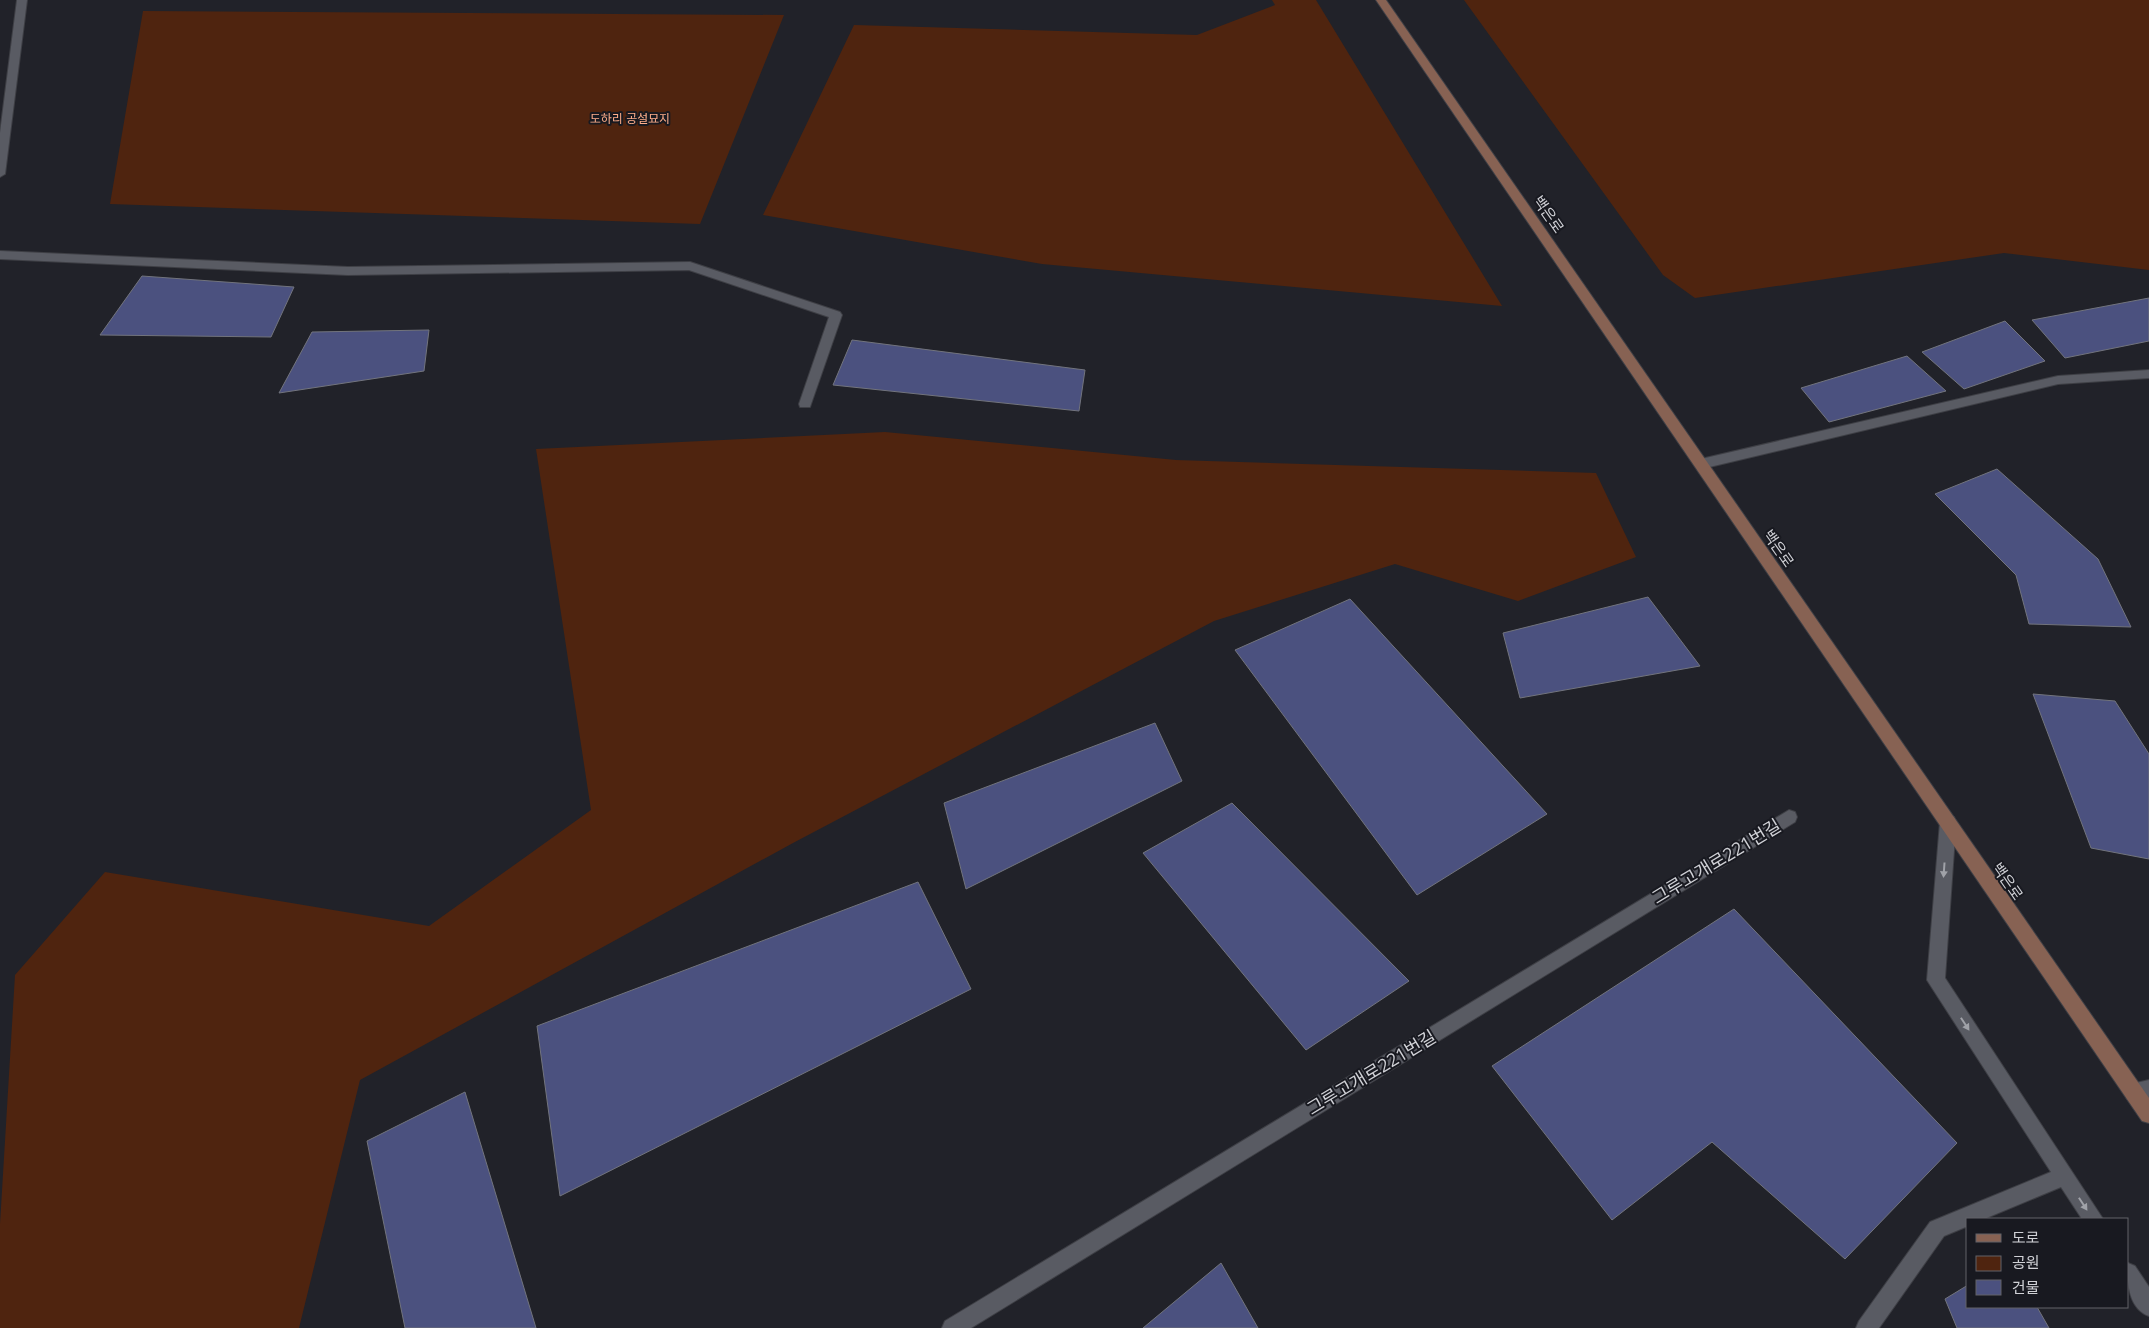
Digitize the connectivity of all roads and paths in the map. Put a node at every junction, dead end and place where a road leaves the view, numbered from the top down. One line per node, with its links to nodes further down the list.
1 (22, 0): 3 (street)
2 (1381, 0): 7 (main road, 백은로)
3 (0, 174)
4 (0, 255): 6 (street)
5 (2149, 374): 7 (street)
6 (805, 404)
7 (1701, 464): 9 (main road, 백은로)
8 (1789, 817): 16 (street, 그루고개로221번길)
9 (1948, 822): 10 (main road, 백은로); 12 (street, one-way to 12)
10 (2141, 1090): 11 (main road, 백은로)
11 (2149, 1114)
12 (2064, 1176): 13 (street, one-way to 13); 17 (street)
13 (2092, 1218)
14 (2129, 1275): 15 (street)
15 (2149, 1306)
16 (952, 1328)
17 (1866, 1328)

